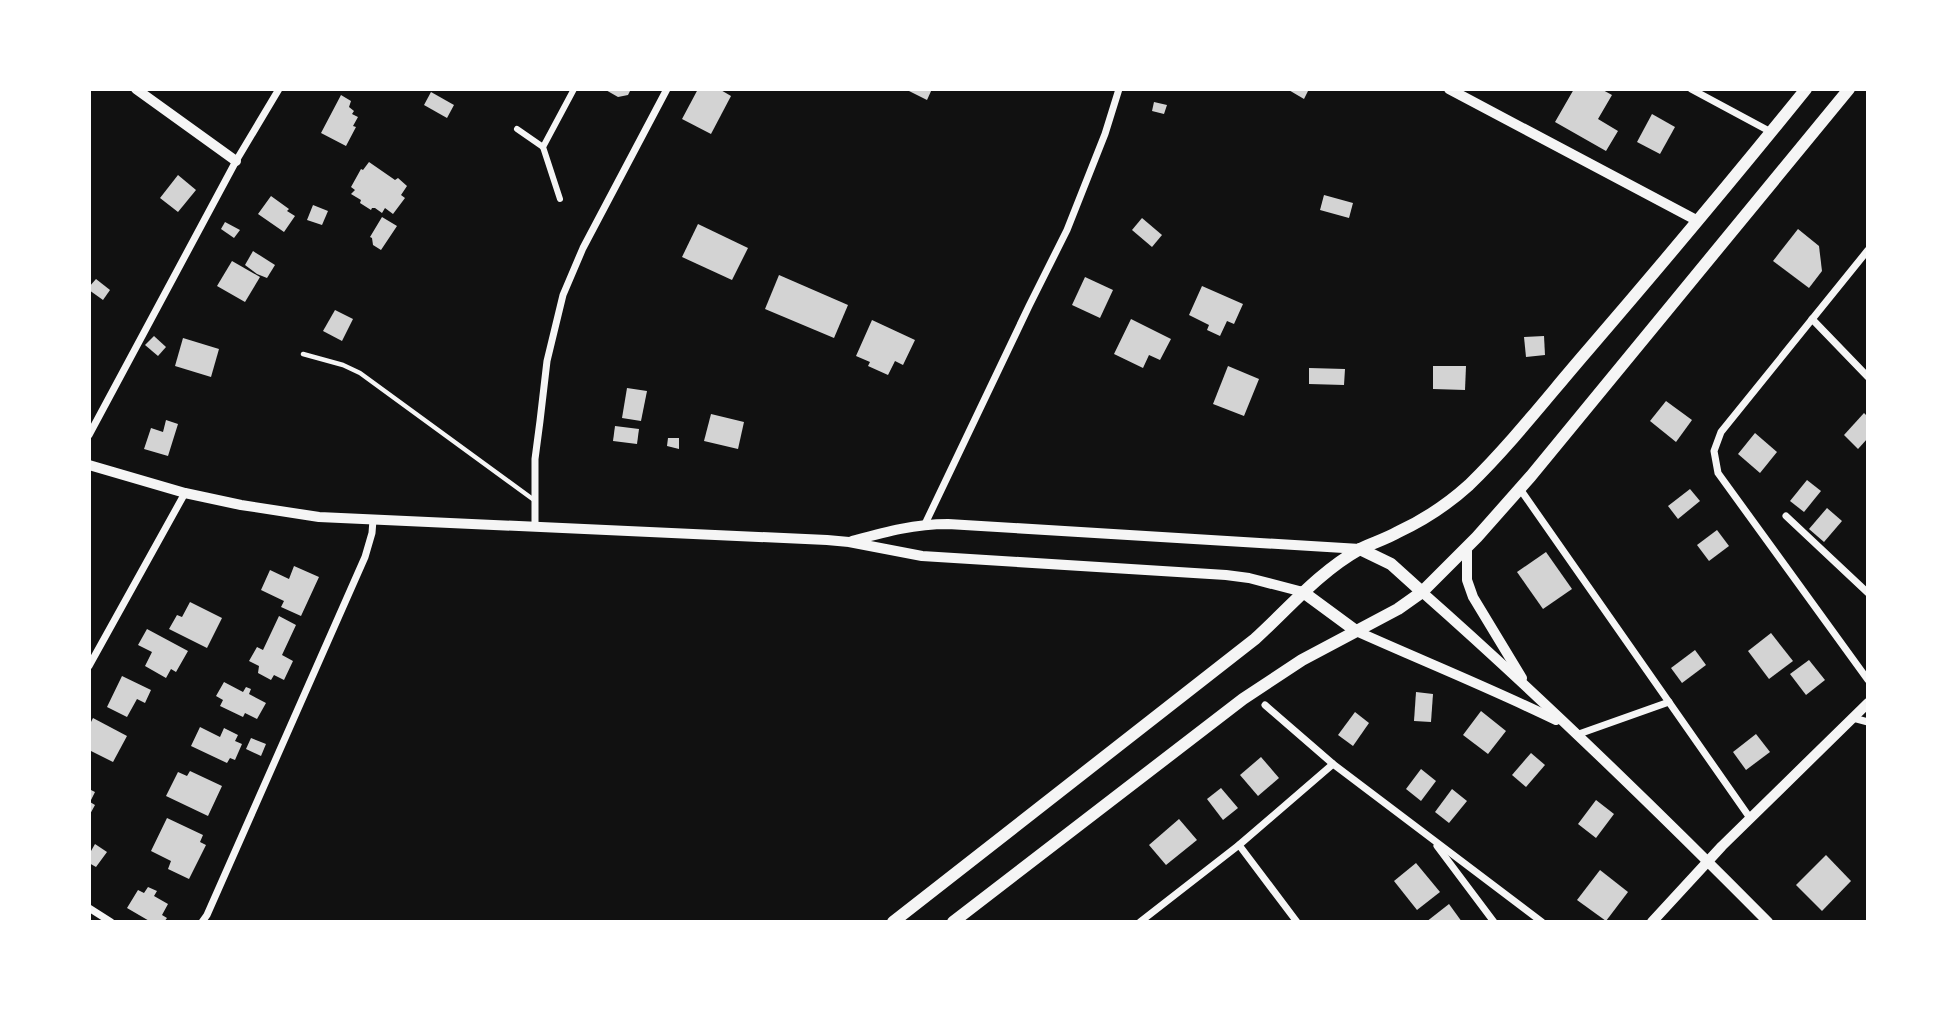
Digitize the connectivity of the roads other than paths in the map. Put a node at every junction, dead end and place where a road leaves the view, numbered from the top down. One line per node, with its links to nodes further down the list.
1 (136, 89): 13 (street)
2 (279, 89): 13 (street)
3 (574, 89): 12 (street)
4 (667, 89): 24 (street)
5 (1119, 89): 27 (street)
6 (1449, 89): 15 (street)
7 (1691, 89): 11 (street)
8 (1806, 89): 11 (main road)
9 (1849, 89): 22 (main road)
10 (517, 129): 12 (street)
11 (1771, 132): 15 (main road)
12 (543, 147): 14 (street)
13 (236, 160): 20 (street)
14 (560, 199)
15 (1698, 221): 31 (main road)
16 (1868, 250): 17 (street)
17 (1812, 319): 19 (street); 37 (street)
18 (303, 354): 24 (lane)
19 (1868, 377)
20 (89, 435)
21 (89, 465): 23 (street)
22 (1520, 489): 30 (main road); 39 (street)
23 (186, 492): 26 (street); 36 (street)
24 (534, 500): 28 (street)
25 (1786, 516): 34 (street)
26 (373, 520): 28 (street); 53 (street)
27 (925, 524): 29 (street); 31 (street)
28 (536, 526): 29 (street)
29 (849, 542): 32 (street)
30 (1467, 548): 33 (main road); 38 (street)
31 (1360, 549): 32 (main road); 33 (main road)
32 (1303, 592): 35 (main road); 54 (main road)
33 (1422, 592): 35 (main road); 38 (street)
34 (1868, 593)
35 (1356, 631): 44 (street); 55 (main road)
36 (89, 667)
37 (1868, 680)
38 (1531, 692): 44 (street)
39 (1669, 702): 45 (street); 47 (street)
40 (1868, 703): 42 (street)
41 (1265, 705): 46 (street)
42 (1853, 718): 43 (street); 47 (street)
43 (1868, 722)
44 (1565, 724): 45 (street)
45 (1576, 735): 50 (street)
46 (1333, 764): 48 (street); 49 (street)
47 (1750, 818): 50 (street)
48 (1430, 837): 58 (street); 59 (street)
49 (1239, 845): 56 (street); 57 (street)
50 (1708, 862): 60 (street); 61 (street)
51 (89, 908): 52 (street)
52 (111, 922)
53 (202, 922)
54 (893, 922)
55 (953, 922)
56 (1140, 922)
57 (1297, 922)
58 (1494, 922)
59 (1542, 922)
60 (1652, 922)
61 (1768, 922)

